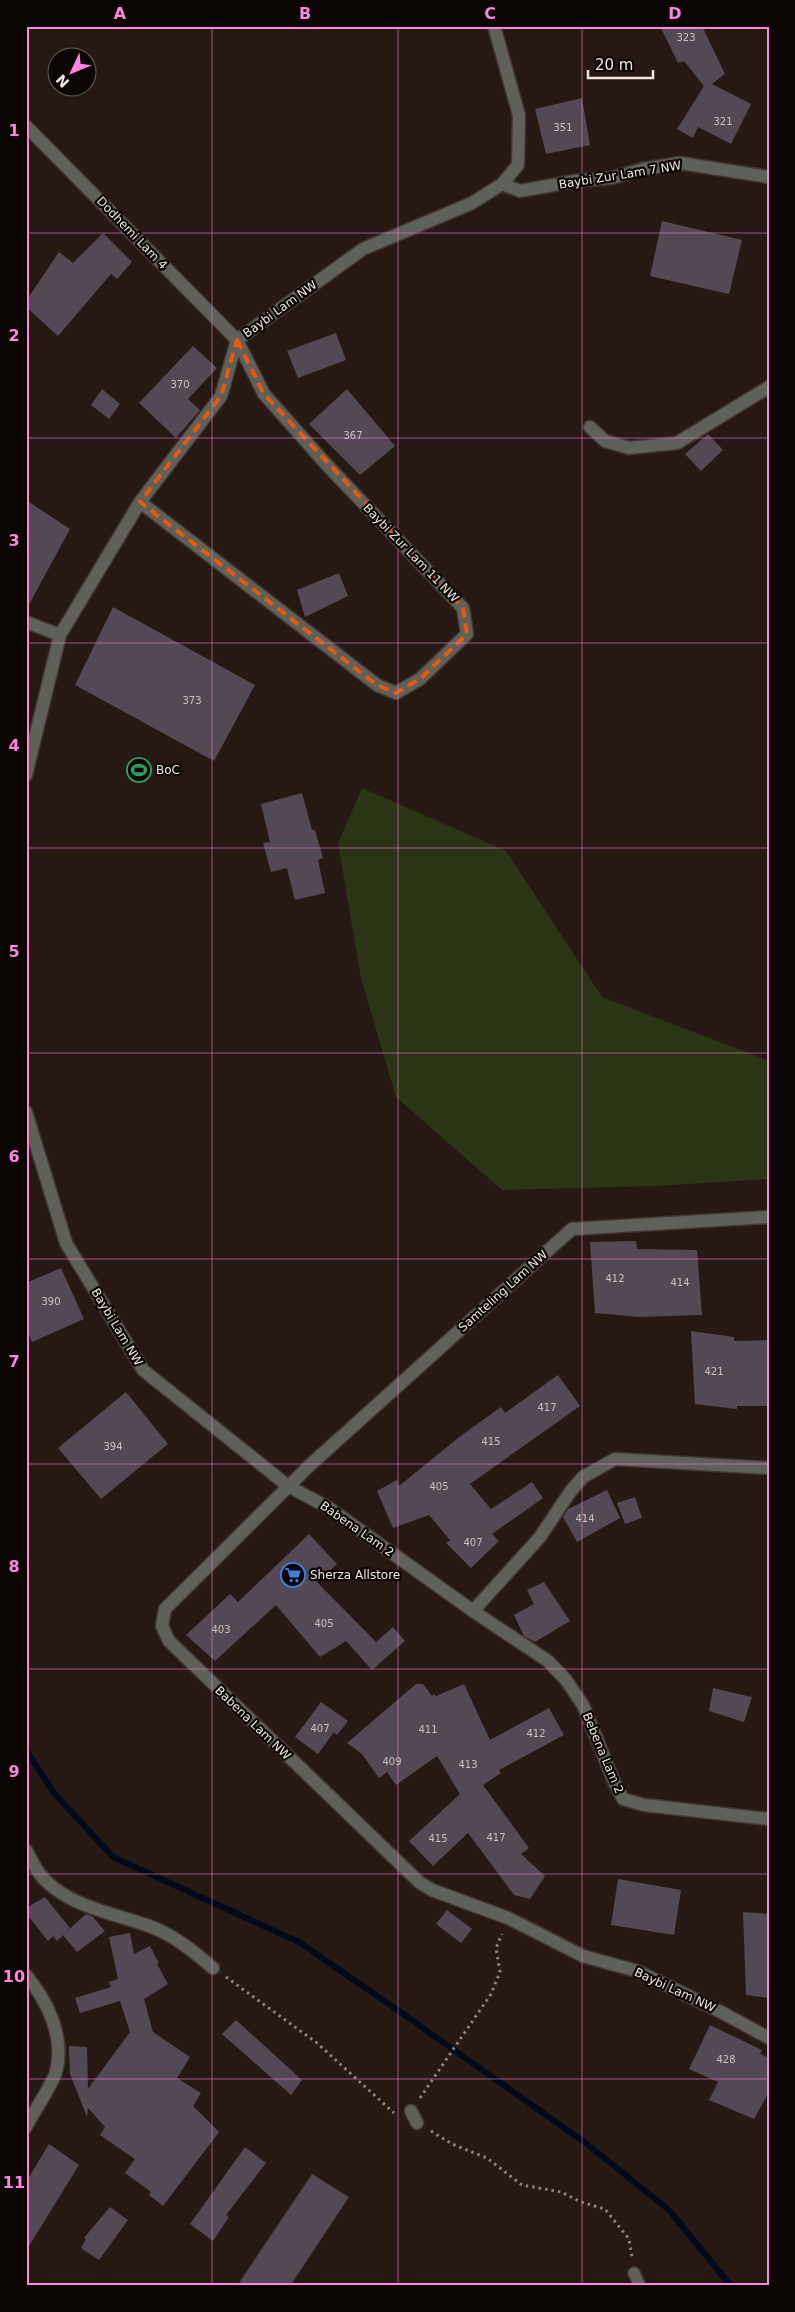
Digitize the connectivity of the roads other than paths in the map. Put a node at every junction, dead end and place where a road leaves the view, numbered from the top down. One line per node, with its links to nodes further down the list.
1 (494, 26): 4 (street, Baybi Lam NW)
2 (26, 126): 5 (street, Dodhemi Lam 4)
3 (769, 177): 4 (street, Baybi Zur Lam 7 NW)
4 (502, 184): 5 (street, Baybi Lam NW)
5 (237, 340): 8 (street, Baybi Lam NW); 8 (street, Baybi Zur Lam 11 NW)
6 (769, 387): 7 (street)
7 (590, 427)
8 (140, 502): 10 (street, Baybi Lam NW)
9 (26, 622): 10 (street)
10 (60, 635): 11 (street, Baybi Lam NW)
11 (26, 775)
12 (26, 1112): 15 (street, Baybi Lam NW)
13 (769, 1217): 15 (street, Samteling Lam NW)
14 (769, 1468): 16 (street)
15 (288, 1486): 16 (street, Babena Lam 2); 19 (street, Babena Lam NW)
16 (473, 1611): 17 (street, Bebena Lam 2)
17 (769, 1819)
18 (26, 1850): 20 (street)
19 (524, 1926): 22 (street, Baybi Lam NW)
20 (213, 1968)
21 (26, 1976): 25 (street)
22 (769, 2038)
23 (411, 2111): 24 (street)
24 (417, 2123)
25 (26, 2127)
26 (634, 2273): 27 (lane)
27 (640, 2286)

